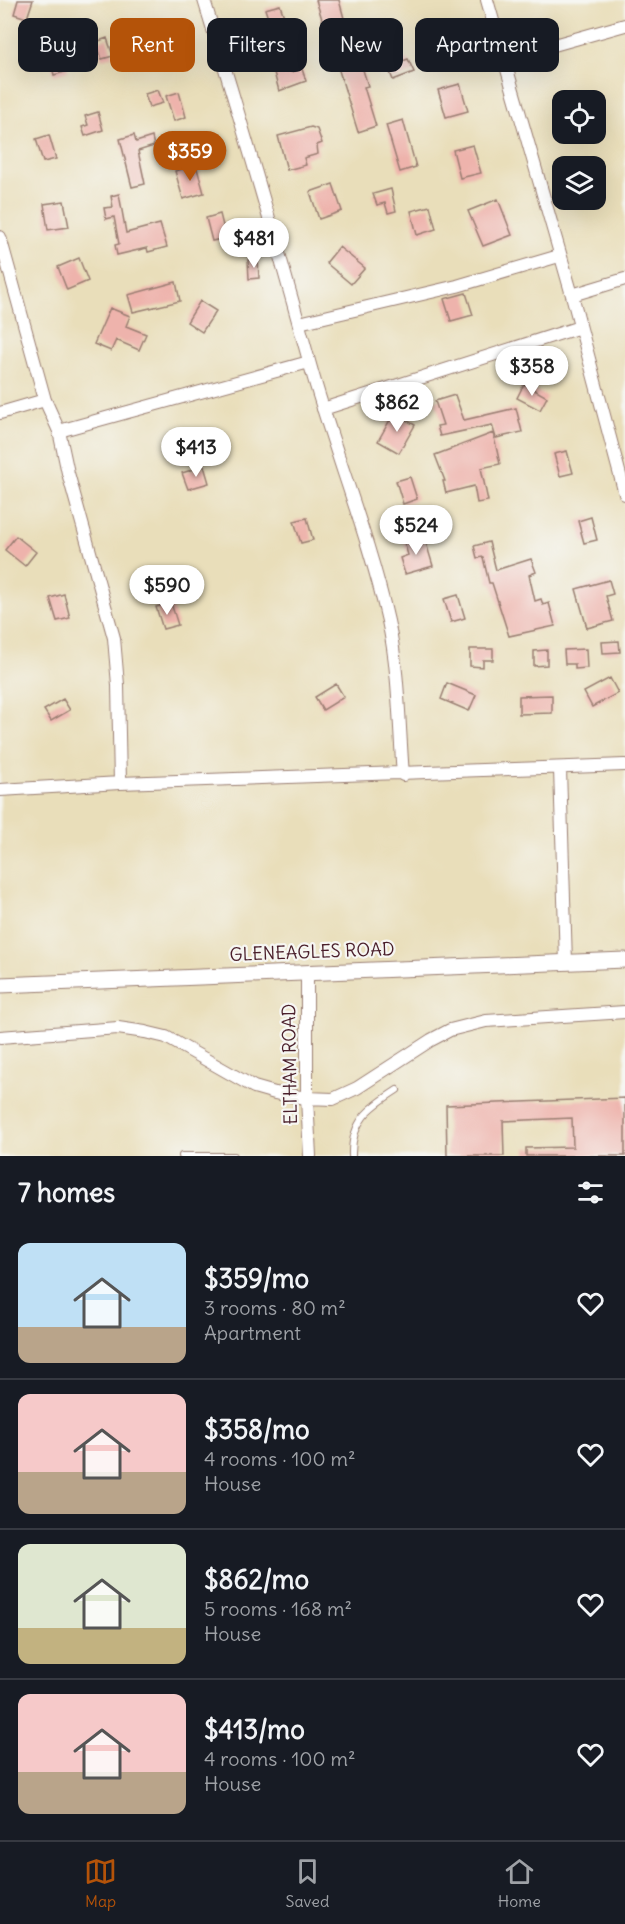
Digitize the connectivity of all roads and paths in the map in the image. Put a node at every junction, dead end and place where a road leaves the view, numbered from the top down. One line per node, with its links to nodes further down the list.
1 (204, 0): 11 (street)
2 (487, 0): 3 (street)
3 (492, 18)
4 (625, 25): 5 (street)
5 (559, 44)
6 (508, 72): 8 (street)
7 (0, 237): 14 (street)
8 (559, 256): 10 (street); 11 (street)
9 (625, 279): 10 (street)
10 (572, 295): 12 (street)
11 (299, 323): 13 (street)
12 (580, 327): 15 (street); 18 (street)
13 (309, 362): 15 (street); 17 (street)
14 (45, 400): 16 (street); 17 (street)
15 (323, 409): 21 (street)
16 (0, 412)
17 (59, 431): 22 (street)
18 (625, 494)
19 (625, 765): 20 (street)
20 (560, 769): 21 (street); 25 (street)
21 (403, 775): 22 (street)
22 (120, 783): 23 (street)
23 (0, 790)
24 (625, 960): 25 (street, GLENEAGLES ROAD)
25 (566, 963): 26 (street, GLENEAGLES ROAD)
26 (307, 972): 27 (street, GLENEAGLES ROAD); 31 (street, ELTHAM ROAD)
27 (0, 985)
28 (625, 1012): 31 (street)
29 (0, 1037): 31 (street)
30 (397, 1090): 35 (lane)
31 (307, 1098): 34 (street, ELTHAM ROAD)
32 (182, 1156): 33 (lane)
33 (234, 1156)
34 (310, 1156)
35 (352, 1156)

